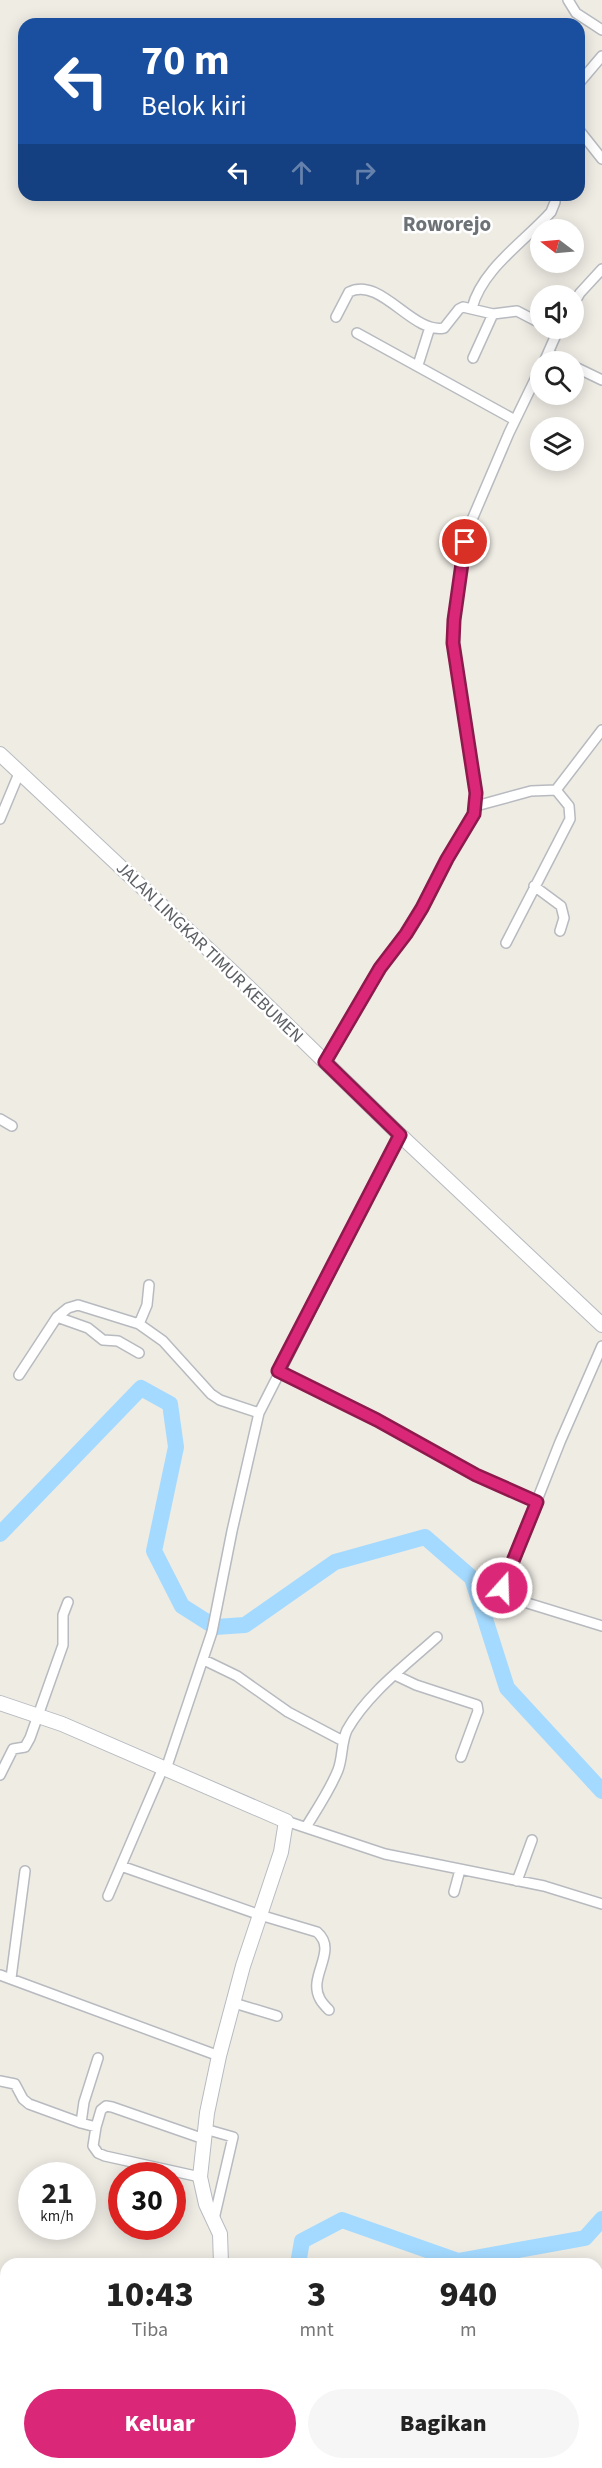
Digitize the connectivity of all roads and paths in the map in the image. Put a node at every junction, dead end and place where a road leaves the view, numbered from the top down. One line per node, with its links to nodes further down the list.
1 (568, 0): 2 (street)
2 (585, 18)
3 (585, 18): 4 (street)
4 (602, 30)
5 (602, 56): 6 (street)
6 (585, 76)
7 (585, 138): 8 (street)
8 (602, 159)
9 (555, 201): 12 (street)
10 (602, 269): 11 (street)
11 (584, 289)
12 (472, 308): 13 (street); 16 (street)
13 (493, 315): 15 (street); 18 (street)
14 (336, 317): 16 (street)
15 (530, 318)
16 (430, 327): 19 (street)
17 (357, 333): 19 (street)
18 (473, 358)
19 (417, 366): 23 (street)
20 (584, 371): 21 (street)
21 (602, 380)
22 (530, 389): 23 (street)
23 (515, 420): 28 (street)
24 (602, 730): 27 (street)
25 (0, 754): 26 (main road, JALAN LINGKAR TIMUR KEBUMEN)
26 (20, 771): 29 (street); 33 (main road, JALAN LINGKAR TIMUR KEBUMEN)
27 (556, 790): 28 (street); 30 (street)
28 (476, 806): 33 (street)
29 (0, 819)
30 (534, 886): 31 (street); 32 (street)
31 (560, 931)
32 (506, 943)
33 (325, 1062): 36 (main road, JALAN LINGKAR TIMUR KEBUMEN)
34 (0, 1119): 35 (street)
35 (12, 1126)
36 (400, 1135): 40 (main road, JALAN LINGKAR TIMUR KEBUMEN); 43 (street)
37 (148, 1285): 39 (street)
38 (57, 1317): 39 (street); 42 (street); 44 (street)
39 (138, 1324): 45 (street)
40 (602, 1325)
41 (602, 1346): 46 (street)
42 (139, 1353)
43 (278, 1371): 45 (street); 46 (street)
44 (19, 1375)
45 (259, 1413): 50 (street)
46 (537, 1502): 48 (street)
47 (68, 1602): 53 (street)
48 (602, 1626)
49 (437, 1637): 51 (street)
50 (204, 1660): 54 (street); 56 (street)
51 (395, 1675): 54 (street); 55 (street)
52 (0, 1703): 53 (main road)
53 (38, 1714): 56 (main road); 57 (street)
54 (343, 1741): 59 (street)
55 (460, 1756)
56 (165, 1769): 58 (main road); 61 (street)
57 (0, 1775)
58 (286, 1821): 59 (street); 68 (main road)
59 (306, 1827): 63 (street)
60 (532, 1840): 64 (street)
61 (121, 1866): 66 (street); 68 (street)
62 (25, 1870): 70 (street)
63 (460, 1870): 64 (street); 65 (street)
64 (517, 1881): 67 (street)
65 (454, 1892)
66 (108, 1896)
67 (602, 1904)
68 (260, 1915): 71 (main road); 72 (street)
69 (0, 1976): 70 (street)
70 (10, 1978): 74 (street)
71 (234, 2003): 73 (street); 74 (main road)
72 (329, 2010)
73 (277, 2016)
74 (219, 2056): 79 (main road)
75 (98, 2058): 77 (street)
76 (0, 2081): 77 (street)
77 (81, 2123): 78 (street)
78 (96, 2127): 79 (street); 80 (street)
79 (204, 2134): 80 (main road); 81 (street)
80 (201, 2177): 81 (main road)
81 (214, 2219): 82 (main road)
82 (221, 2258)

